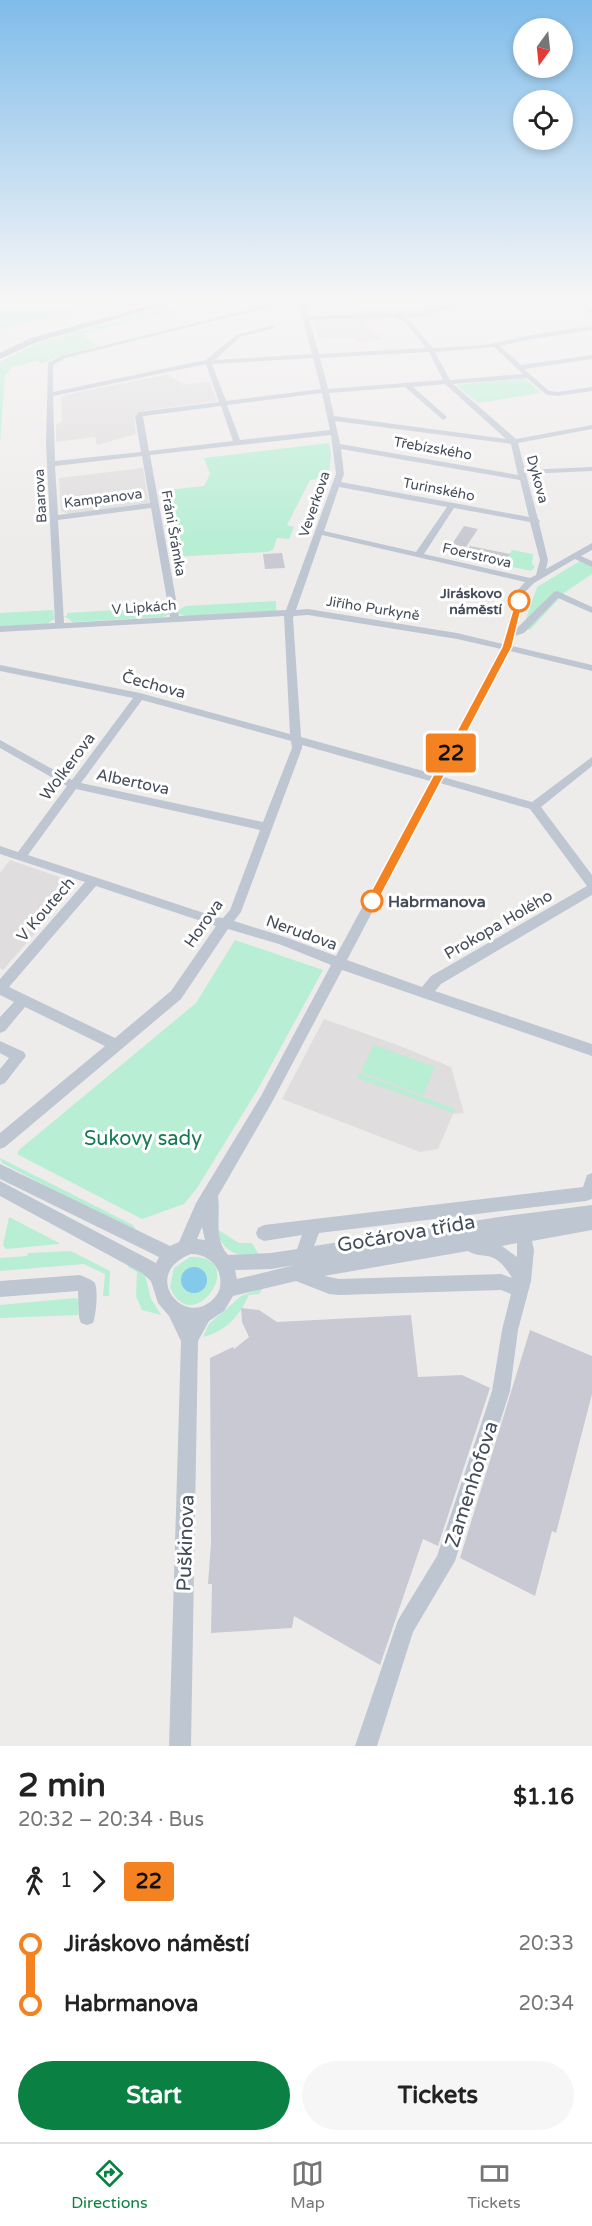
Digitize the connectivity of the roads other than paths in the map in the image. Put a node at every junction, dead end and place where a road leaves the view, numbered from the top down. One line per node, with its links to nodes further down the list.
1 (50, 380): 11 (street, Baarova)
2 (120, 380): 11 (street)
3 (215, 380): 12 (street)
4 (322, 380): 10 (street, Veverkova)
5 (477, 380): 7 (street)
6 (533, 380): 9 (street)
7 (448, 383): 8 (street); 18 (street, Dykova)
8 (408, 386): 10 (street); 14 (street)
9 (592, 389)
10 (325, 391): 12 (street); 13 (street, Veverkova)
11 (50, 395): 21 (street, Baarova)
12 (223, 404): 17 (street); 20 (street, Fráni Šrámka)
13 (331, 418): 16 (street, Veverkova); 18 (street)
14 (443, 418)
15 (592, 427): 18 (street)
16 (334, 432): 17 (street); 19 (street, Veverkova)
17 (237, 442): 20 (street)
18 (514, 442): 23 (street, Dykova)
19 (337, 446): 23 (street, Třebízského); 24 (street, Veverkova)
20 (145, 453): 21 (street); 25 (street, Fráni Šrámka)
21 (52, 464): 27 (street, Baarova)
22 (592, 469): 23 (street, Třebízského)
23 (523, 475): 28 (street, Dykova)
24 (338, 484): 26 (street, Turinského); 29 (street, Veverkova)
25 (155, 505): 27 (street, Kampanova); 38 (street, Fráni Šrámka)
26 (452, 505): 28 (street, Turinského); 31 (street, Foerstrova)
27 (55, 518): 39 (street, Baarova)
28 (536, 521): 34 (street, Dykova)
29 (318, 532): 31 (street, Foerstrova); 37 (street, Veverkova)
30 (592, 546): 32 (street)
31 (418, 556): 35 (street, Foerstrova)
32 (575, 556): 33 (street); 34 (street)
33 (592, 564)
34 (540, 575): 35 (street)
35 (531, 581): 41 (street)
36 (592, 610): 41 (street)
37 (290, 611): 38 (street, V Lipkách); 42 (street, Jiřího Purkyně); 46 (street, Horova)
38 (175, 619): 39 (street, V Lipkách)
39 (60, 626): 40 (street, V Lipkách)
40 (0, 629)
41 (510, 634): 42 (street)
42 (507, 647): 44 (street, Jiřího Purkyně); 49 (street)
43 (0, 668): 45 (street, Čechova)
44 (592, 668)
45 (140, 696): 46 (street, Čechova); 50 (street, Wolkerova)
46 (298, 739): 49 (street, Čechova); 52 (street, Horova)
47 (0, 744): 50 (street, Albertova)
48 (592, 761): 51 (street)
49 (437, 778): 51 (street, Čechova); 59 (street)
50 (73, 785): 52 (street, Albertova); 54 (street, Wolkerova)
51 (534, 806): 56 (street)
52 (267, 827): 58 (street, Horova)
53 (0, 850): 54 (street, Nerudova)
54 (21, 856): 55 (street, Nerudova)
55 (93, 881): 58 (street, Nerudova); 60 (street, V Koutech)
56 (592, 884)
57 (592, 889): 61 (street, Prokopa Holého)
58 (226, 924): 59 (street, Nerudova); 64 (street, Horova)
59 (340, 963): 61 (street, Nerudova); 72 (street)
60 (0, 989): 62 (street, V Koutech)
61 (425, 993): 66 (street, Nerudova)
62 (22, 1000): 63 (street); 64 (street, V Koutech)
63 (0, 1027)
64 (117, 1045): 68 (street, Horova)
65 (0, 1047): 67 (street)
66 (592, 1050)
67 (0, 1079)
68 (0, 1142)
69 (0, 1171): 80 (street)
70 (590, 1186): 76 (street, Gočárova třída)
71 (0, 1188): 84 (street)
72 (210, 1195): 80 (street); 82 (street)
73 (592, 1212): 75 (street, Gočárova třída)
74 (592, 1223): 78 (street, Gočárova třída)
75 (499, 1224): 78 (street); 81 (street, Gočárova třída)
76 (314, 1226): 77 (street, Gočárova třída); 81 (street, Gočárova třída)
77 (264, 1233)
78 (523, 1234): 79 (street, Gočárova třída); 85 (street, Zamenhofova)
79 (449, 1247): 83 (street, Gočárova třída); 85 (street)
80 (178, 1252): 82 (street); 84 (street)
81 (302, 1256): 82 (street, Gočárova třída)
82 (220, 1258): 87 (street)
83 (295, 1273): 85 (street); 87 (street, Gočárova třída)
84 (159, 1277): 88 (street)
85 (522, 1285): 93 (street, Zamenhofova)
86 (0, 1289): 90 (street)
87 (227, 1290): 89 (street)
88 (176, 1312): 89 (street); 91 (street, Puškinova)
89 (204, 1313): 91 (street, Puškinova)
90 (87, 1317)
91 (190, 1340): 92 (street, Puškinova)
92 (180, 1746)
93 (366, 1746)

